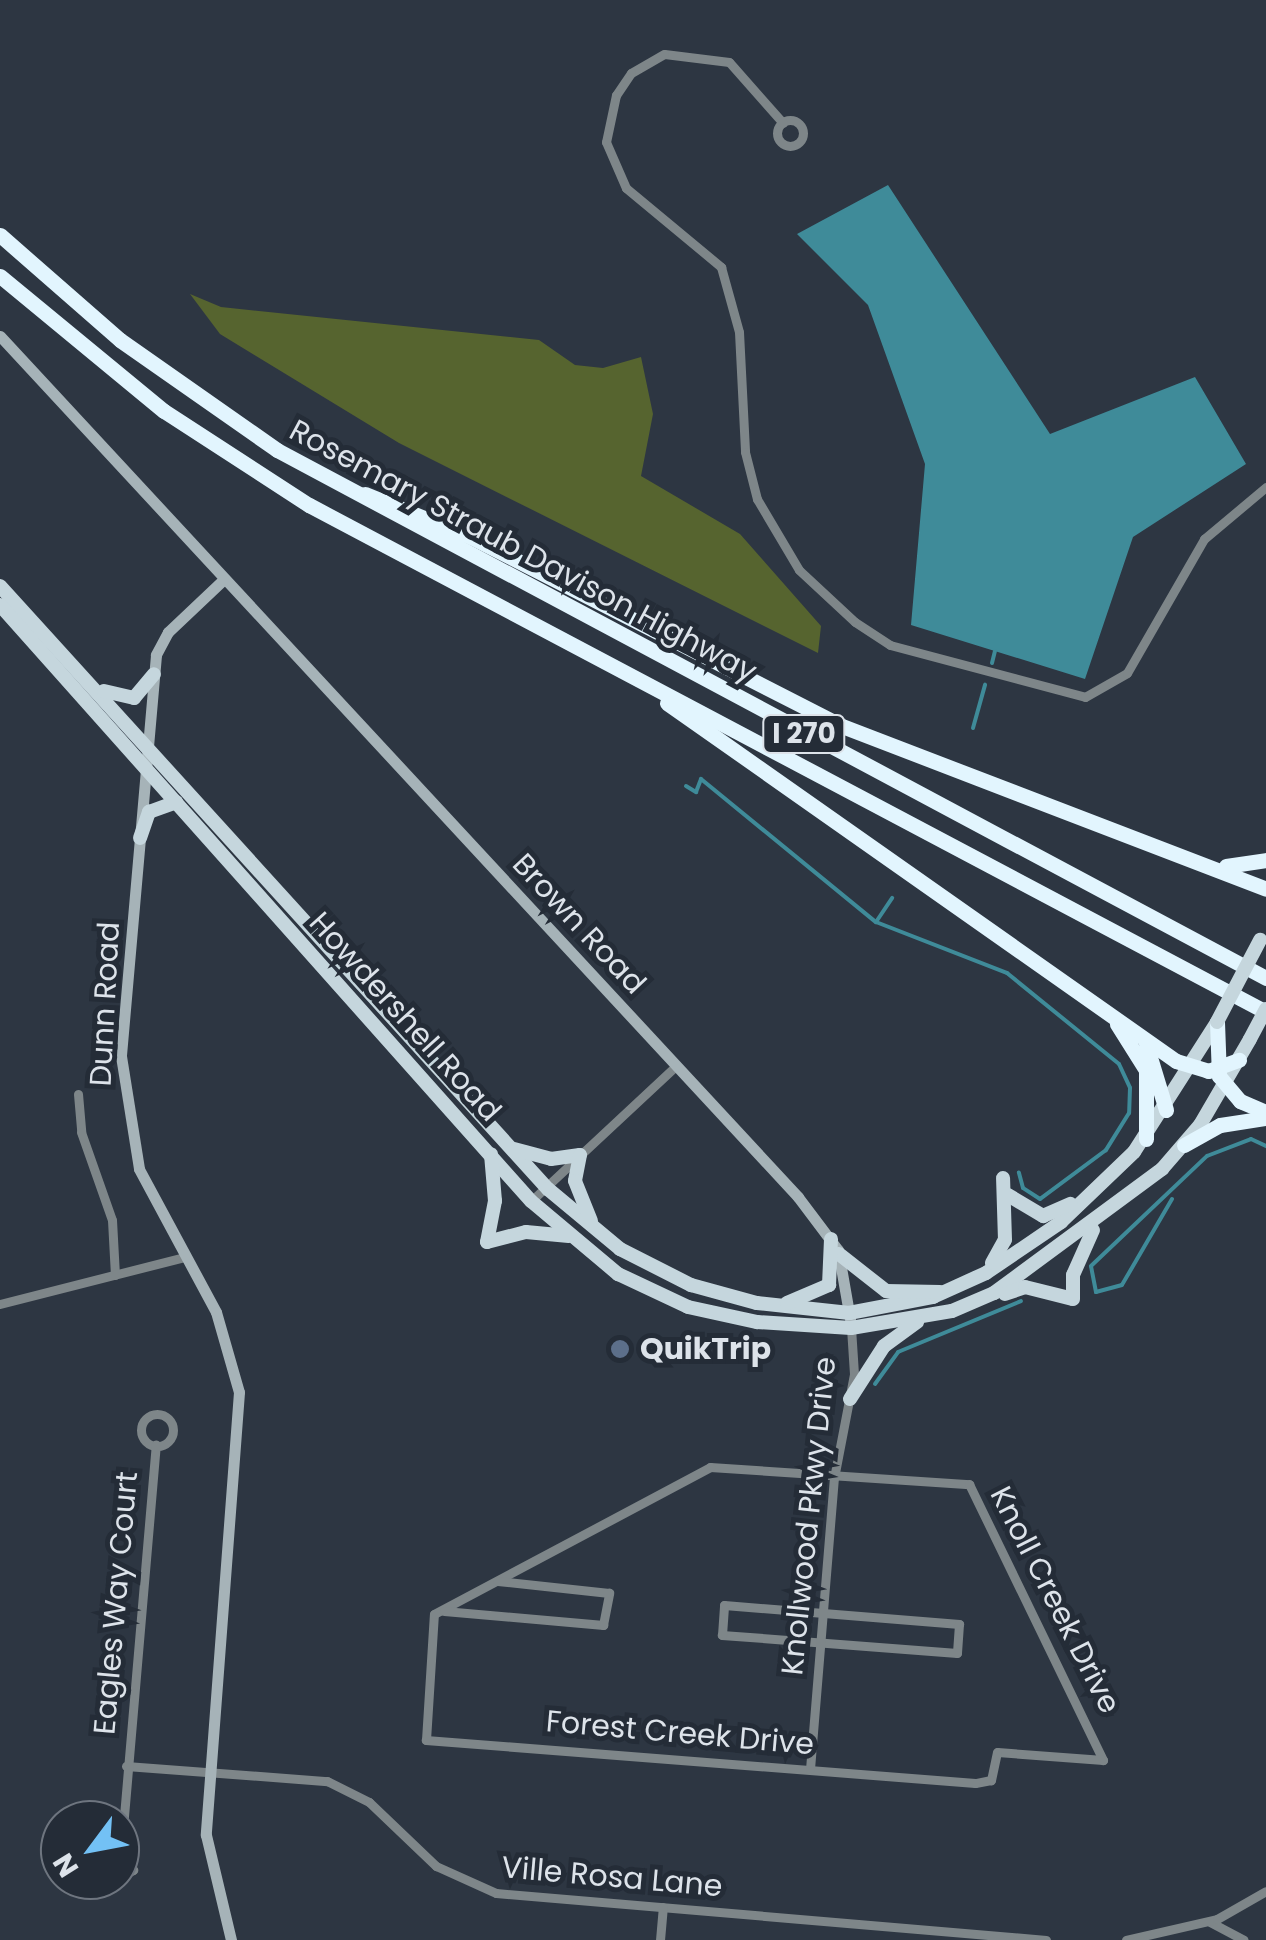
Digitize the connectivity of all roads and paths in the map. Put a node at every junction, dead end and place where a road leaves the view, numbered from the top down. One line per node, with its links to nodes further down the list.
1 (783, 123): 5 (street)
2 (0, 235): 6 (highway, Rosemary Straub Davison Highway / I 270)
3 (0, 276): 11 (highway, Rosemary Straub Davison Highway / I 270)
4 (0, 336): 7 (street)
5 (1266, 487)
6 (342, 489): 18 (highway); 21 (highway, Rosemary Straub Davison Highway / I 270)
7 (223, 580): 10 (street, Dunn Road); 27 (street, Brown Road)
8 (0, 586): 12 (main road, Howdershell Road)
9 (0, 605): 14 (main road, Howdershell Road)
10 (154, 674): 12 (main road); 13 (street, Dunn Road)
11 (636, 679): 22 (highway, Rosemary Straub Davison Highway / I 270); 23 (highway)
12 (89, 680): 13 (main road, Howdershell Road)
13 (148, 746): 14 (street, Dunn Road); 36 (main road, Howdershell Road)
14 (146, 769): 15 (main road, Howdershell Road); 16 (street, Dunn Road)
15 (176, 802): 16 (main road); 37 (main road, Howdershell Road)
16 (140, 838): 49 (street, Dunn Road)
17 (1266, 860): 18 (highway)
18 (1220, 866): 19 (highway)
19 (1266, 889)
20 (1263, 934): 24 (main road, bridge)
21 (1266, 978)
22 (1266, 1011): 26 (main road, bridge)
23 (1112, 1016): 25 (highway); 34 (highway)
24 (1217, 1022): 28 (main road); 29 (highway)
25 (1141, 1037): 28 (highway); 32 (highway)
26 (1239, 1060): 29 (highway); 30 (main road)
27 (676, 1066): 38 (street); 46 (street, Brown Road)
28 (1191, 1068): 29 (highway); 32 (main road)
29 (1216, 1070): 30 (highway)
30 (1225, 1086): 33 (highway); 35 (main road)
31 (78, 1094): 50 (street)
32 (1166, 1110): 34 (main road)
33 (1266, 1115): 35 (highway)
34 (1146, 1139): 39 (main road)
35 (1184, 1145): 44 (main road)
36 (509, 1146): 38 (main road); 41 (main road, Howdershell Road)
37 (491, 1154): 43 (main road, Howdershell Road); 45 (main road)
38 (580, 1155): 41 (street); 47 (main road)
39 (1119, 1168): 42 (main road); 51 (main road)
40 (1003, 1178): 51 (main road)
41 (548, 1189): 43 (street); 47 (main road, Howdershell Road)
42 (1008, 1195)
43 (531, 1200): 45 (main road, Howdershell Road)
44 (1100, 1222): 53 (main road); 53 (main road)
45 (569, 1236): 57 (main road, Howdershell Road)
46 (831, 1239): 48 (street, Brown Road); 55 (main road)
47 (607, 1240): 55 (main road, Howdershell Road)
48 (839, 1254): 52 (main road); 57 (street, Brown Road)
49 (184, 1257): 50 (street); 68 (street, Dunn Road)
50 (115, 1275): 54 (street)
51 (978, 1277): 52 (main road)
52 (946, 1293): 57 (main road)
53 (988, 1296): 56 (main road)
54 (0, 1304)
55 (774, 1306): 57 (main road, Howdershell Road)
56 (926, 1317): 57 (main road); 58 (main road)
57 (850, 1320): 58 (street, Knollwood Pkwy Drive)
58 (850, 1399): 60 (street, Knollwood Pkwy Drive)
59 (156, 1445): 66 (street, Eagles Way Court)
60 (834, 1478): 61 (street, Knoll Creek Drive); 63 (street, Knollwood Pkwy Drive); 65 (street, Knoll Creek Drive)
61 (495, 1581): 62 (street); 62 (street)
62 (441, 1610): 67 (street, Forest Creek Drive)
63 (822, 1610): 64 (street, Knollwood Pkwy Drive); 64 (street); 64 (street)
64 (819, 1644): 67 (street, Knollwood Pkwy Drive)
65 (1104, 1760): 67 (street, Forest Creek Drive)
66 (126, 1766): 68 (street, Eagles Way Court); 69 (street, Eagles Way Court)
67 (810, 1769)
68 (210, 1774): 71 (street, Ville Rosa Lane); 73 (street, Dunn Road)
69 (124, 1800)
70 (1266, 1890): 72 (street)
71 (663, 1907): 74 (street); 75 (street, Ville Rosa Lane)
72 (1208, 1922): 76 (street); 77 (street)
73 (232, 1940)
74 (660, 1940)
75 (1046, 1940)
76 (1126, 1940)
77 (1244, 1940)

